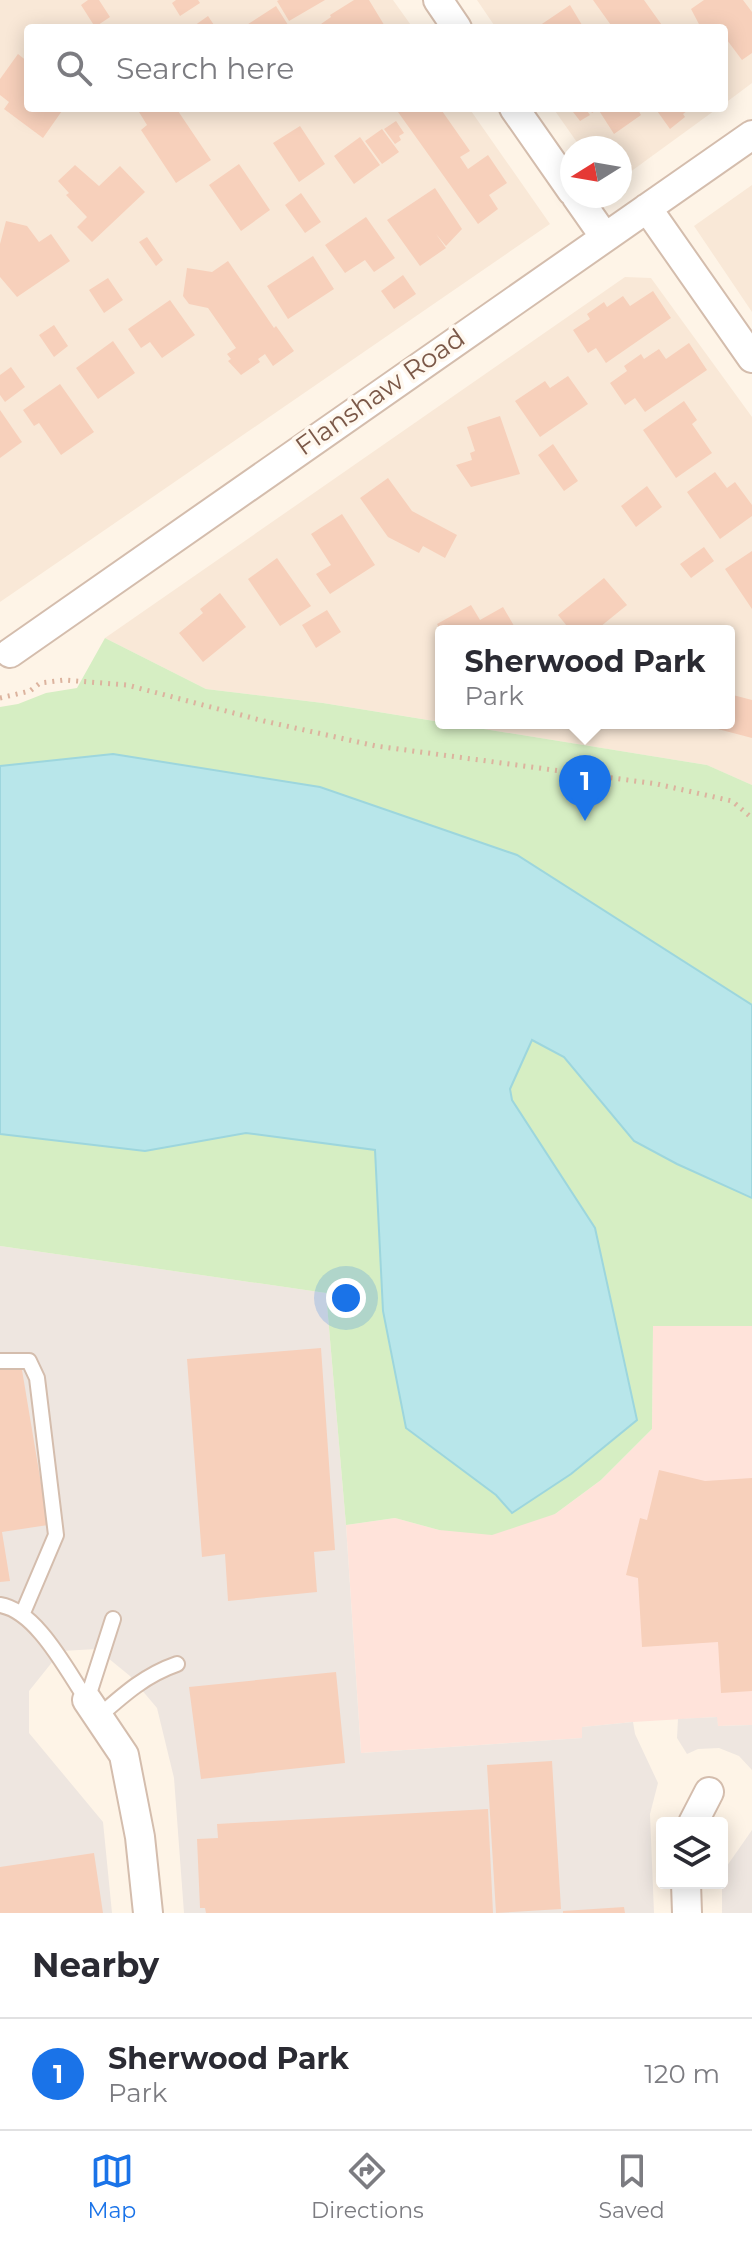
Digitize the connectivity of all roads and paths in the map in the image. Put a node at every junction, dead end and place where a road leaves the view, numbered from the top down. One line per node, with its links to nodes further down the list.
1 (438, 0): 2 (street)
2 (454, 24)
3 (517, 112): 5 (street)
4 (752, 135): 7 (street, Flanshaw Road)
5 (560, 174)
6 (584, 208): 8 (street)
7 (647, 208): 8 (street, Flanshaw Road); 9 (street)
8 (604, 236): 10 (street, Flanshaw Road)
9 (752, 358)
10 (5, 655)
11 (0, 698): 12 (path)
12 (752, 818)
13 (0, 1361): 15 (lane)
14 (0, 1605): 15 (lane)
15 (22, 1615): 18 (lane)
16 (113, 1619): 18 (lane)
17 (177, 1664): 18 (lane)
18 (93, 1709): 22 (street)
19 (709, 1792): 20 (street)
20 (696, 1817)
21 (686, 1889): 23 (street)
22 (148, 1913)
23 (687, 1913)

